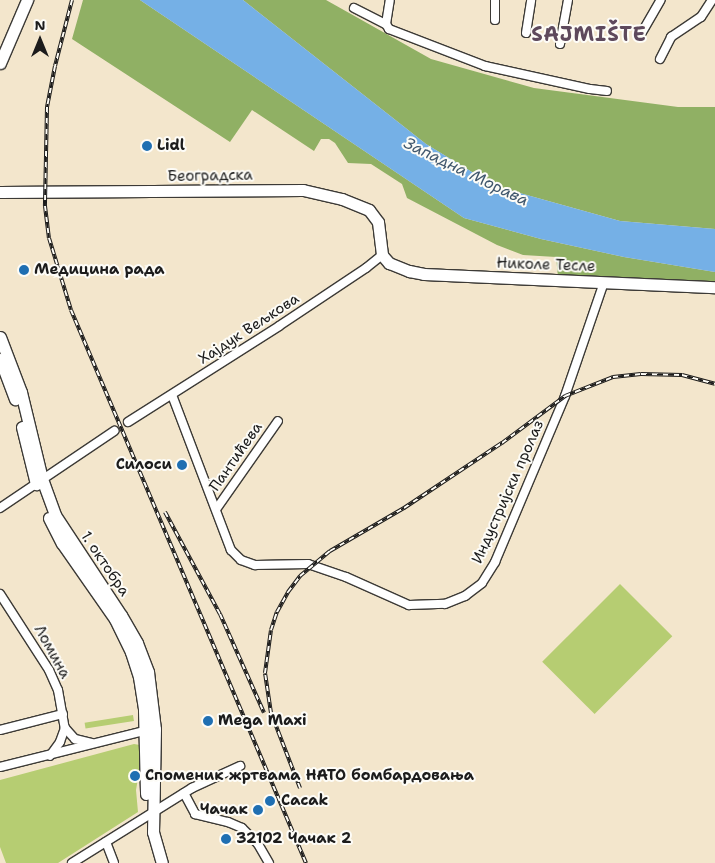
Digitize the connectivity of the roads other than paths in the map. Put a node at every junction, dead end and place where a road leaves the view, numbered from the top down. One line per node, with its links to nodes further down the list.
1 (390, 0): 10 (street)
2 (495, 0): 9 (street)
3 (531, 0): 11 (street)
4 (568, 0): 14 (street)
5 (661, 0): 12 (street)
6 (712, 0): 15 (street)
7 (21, 2): 13 (main road); 16 (main road)
8 (354, 8): 10 (street)
9 (495, 20)
10 (386, 24): 17 (street)
11 (526, 33)
12 (641, 34)
13 (0, 44)
14 (560, 44)
15 (660, 58)
16 (0, 63)
17 (607, 91)
18 (0, 192): 19 (main road, Београдска)
19 (382, 255): 20 (main road, Николе Тесле); 24 (street, Хајдук Вељкова)
20 (604, 282): 21 (main road, Николе Тесле); 32 (street, Индустријски пролаз)
21 (715, 286)
22 (0, 336): 28 (main road, 1. октобра)
23 (0, 359): 30 (main road, 1. октобра)
24 (172, 395): 26 (street, Хајдук Вељкова); 32 (street, Индустријски пролаз)
25 (278, 421): 32 (street, Пантићева)
26 (128, 422)
27 (114, 431): 29 (street)
28 (39, 464): 29 (street); 30 (main road, 1. октобра)
29 (54, 471): 30 (street)
30 (39, 481): 31 (street); 37 (main road, 1. октобра)
31 (0, 508)
32 (217, 508)
33 (0, 594): 34 (street, Ломина)
34 (63, 714): 35 (street, Ломина); 36 (street)
35 (65, 728): 38 (street); 39 (street)
36 (0, 730)
37 (150, 730): 38 (street); 43 (main road, 1. октобра)
38 (99, 743): 39 (street)
39 (50, 756): 41 (street)
40 (240, 766): 42 (street)
41 (0, 768)
42 (184, 792): 43 (street); 50 (street)
43 (152, 813): 44 (street); 47 (main road); 48 (main road); 49 (street)
44 (106, 842): 45 (street); 46 (street)
45 (72, 863)
46 (114, 863)
47 (155, 863)
48 (162, 863)
49 (167, 863)
50 (269, 863)

